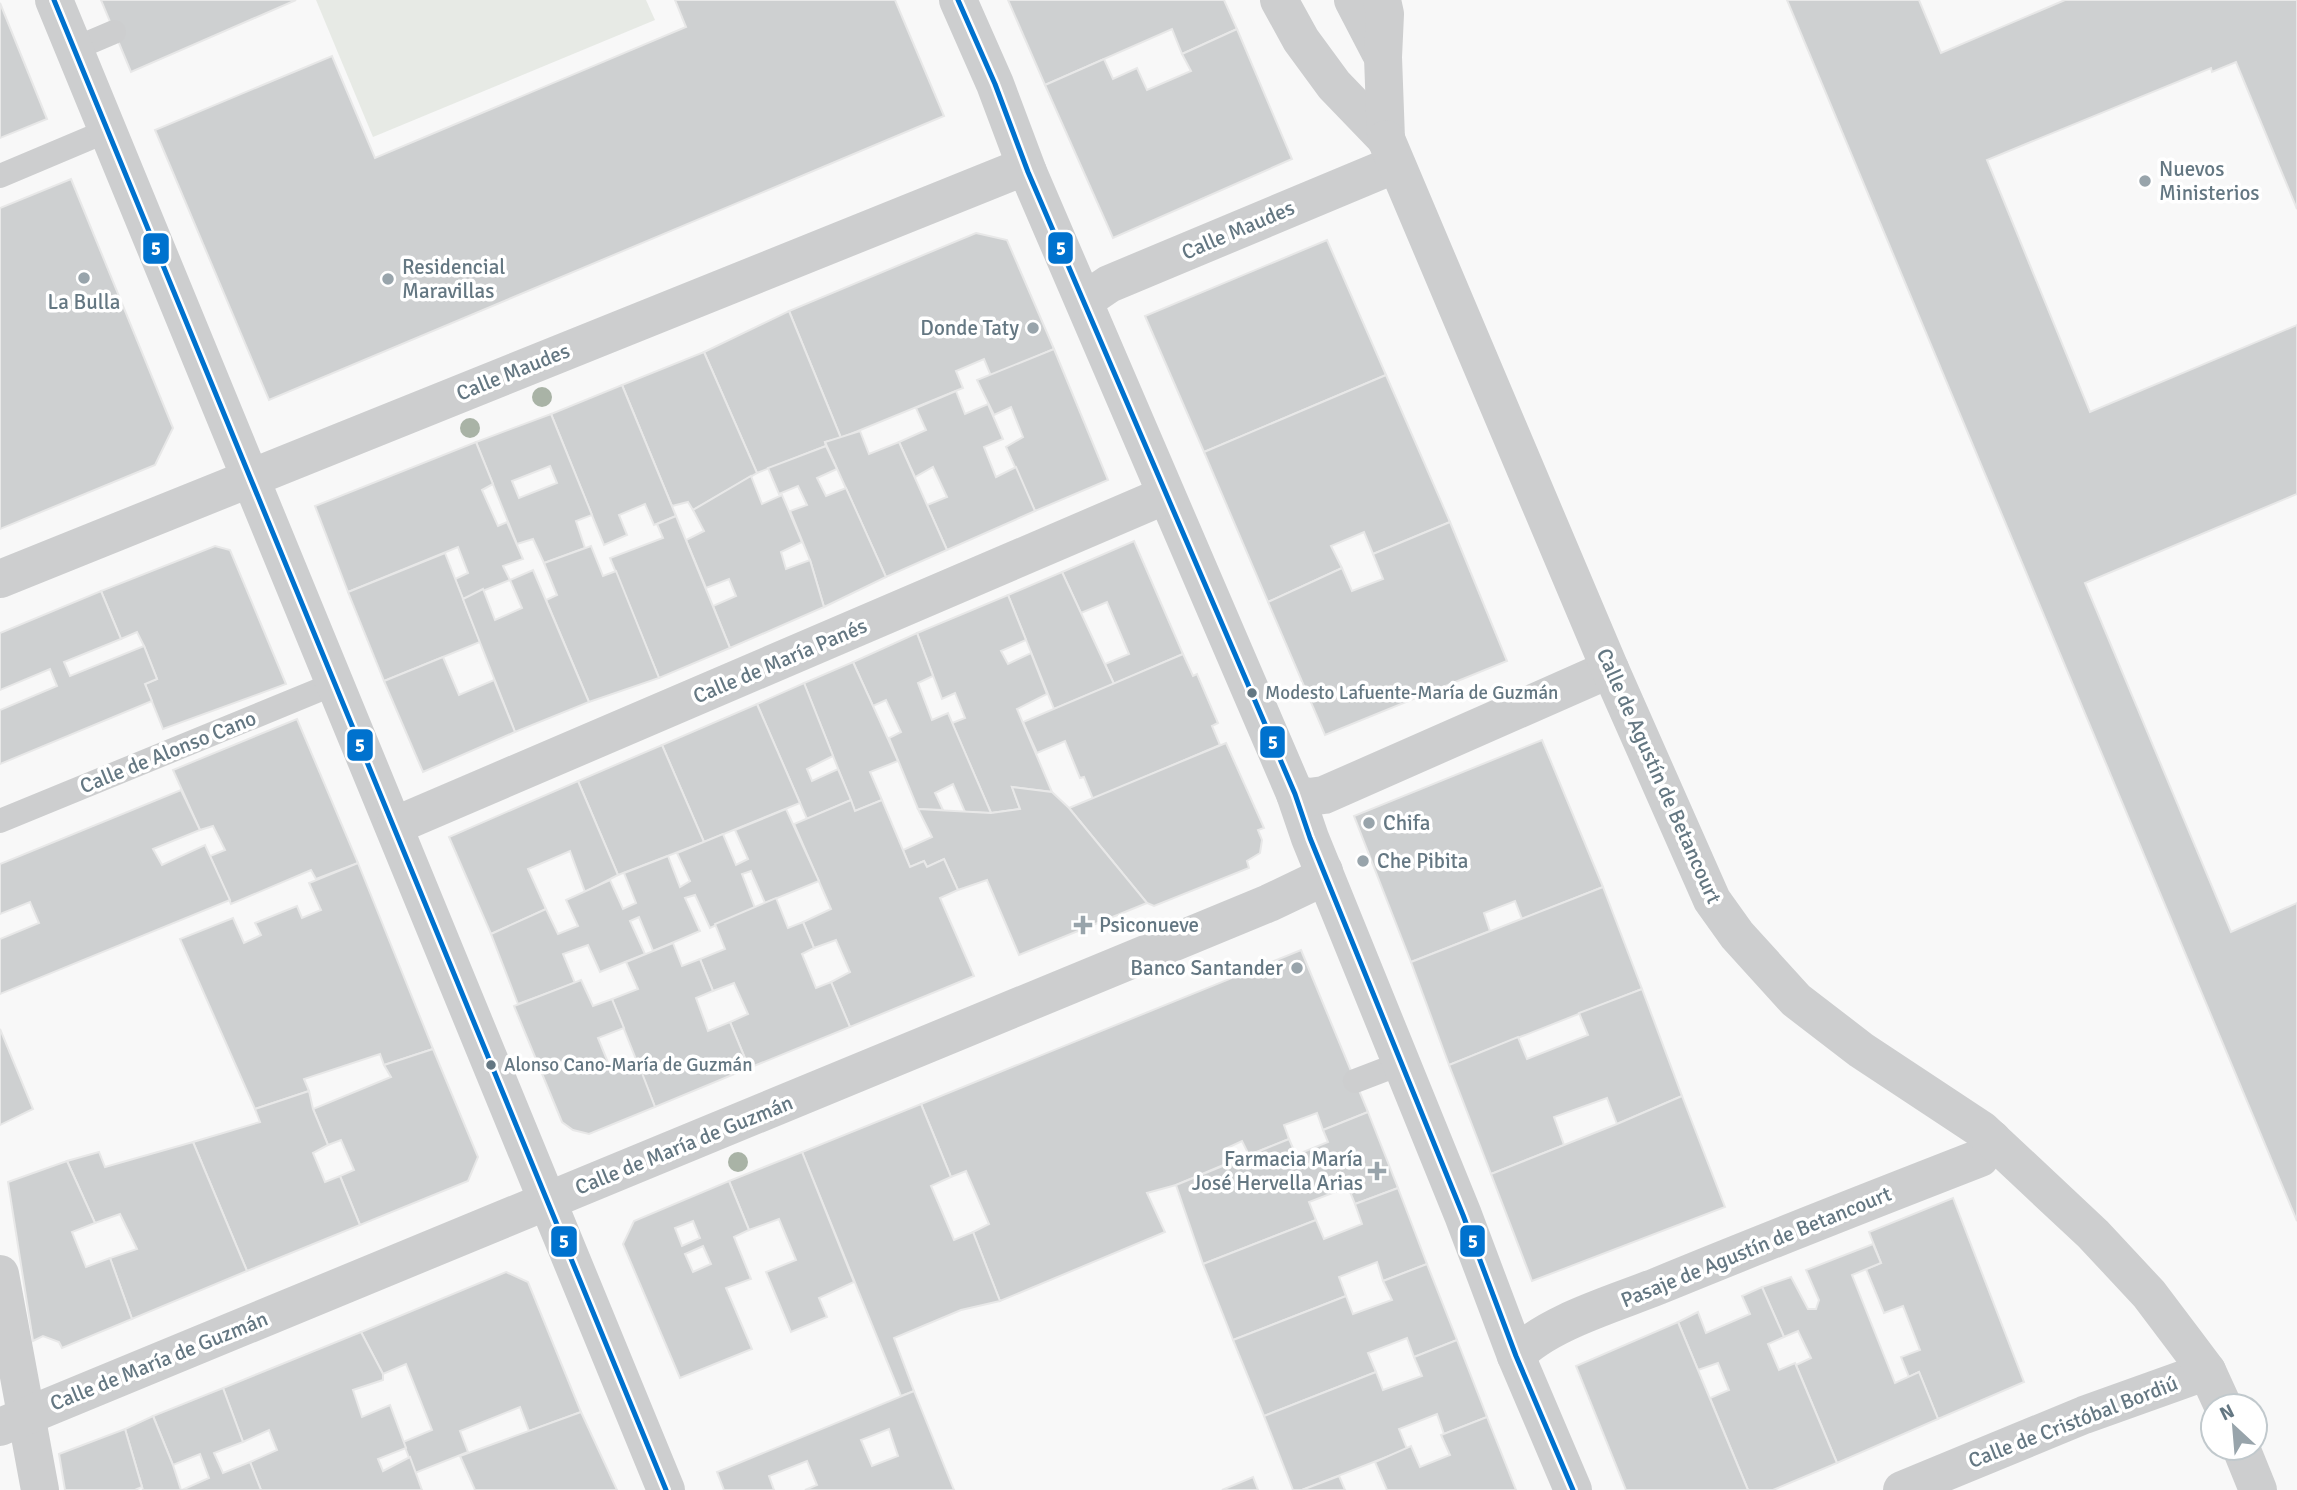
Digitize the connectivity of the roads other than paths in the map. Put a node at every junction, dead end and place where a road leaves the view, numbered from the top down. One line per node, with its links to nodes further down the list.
1 (54, 0): 8 (street)
2 (958, 0): 13 (street)
3 (1279, 0): 10 (street, Calle de Agustín de Betancourt)
4 (1301, 0): 10 (street, Calle de Agustín de Betancourt)
5 (1353, 0): 9 (street, Calle de Agustín de Betancourt)
6 (1382, 0): 9 (street, Calle de Agustín de Betancourt)
7 (114, 32): 8 (lane)
8 (75, 49): 11 (street)
9 (1383, 57): 12 (street, Calle de Agustín de Betancourt)
10 (1334, 85): 12 (street, Calle de Agustín de Betancourt)
11 (108, 130): 14 (lane); 16 (street)
12 (1391, 151): 15 (street, Calle Maudes); 19 (street, Calle de Agustín de Betancourt)
13 (1028, 172): 15 (street); 16 (street, Calle Maudes)
14 (0, 176)
15 (1084, 301): 17 (street)
16 (250, 477): 18 (street, Calle Maudes); 20 (street)
17 (1166, 495): 21 (street); 23 (street, Calle de María Panés)
18 (0, 579)
19 (1610, 669): 21 (street); 27 (street, Calle de Agustín de Betancourt)
20 (336, 683): 22 (lane, Calle de Alonso Cano); 23 (street)
21 (1295, 794): 24 (street)
22 (0, 821)
23 (394, 826): 28 (street)
24 (1324, 872): 25 (street); 28 (street, Calle de María de Guzmán)
25 (1402, 1063): 26 (lane); 30 (street)
26 (1355, 1081)
27 (1992, 1139): 30 (street, Pasaje de Agustín de Betancourt); 31 (street, Calle de Agustín de Betancourt)
28 (548, 1201): 33 (street, Calle de María de Guzmán); 36 (street)
29 (0, 1274): 33 (street)
30 (1517, 1356): 37 (street)
31 (2207, 1371): 32 (street, Calle de Agustín de Betancourt); 38 (street, Calle de Cristóbal Bordiú)
32 (2217, 1392)
33 (13, 1421): 35 (street)
34 (2247, 1462): 39 (street)
35 (40, 1490)
36 (666, 1490)
37 (1573, 1490)
38 (1902, 1490)
39 (2259, 1490)

